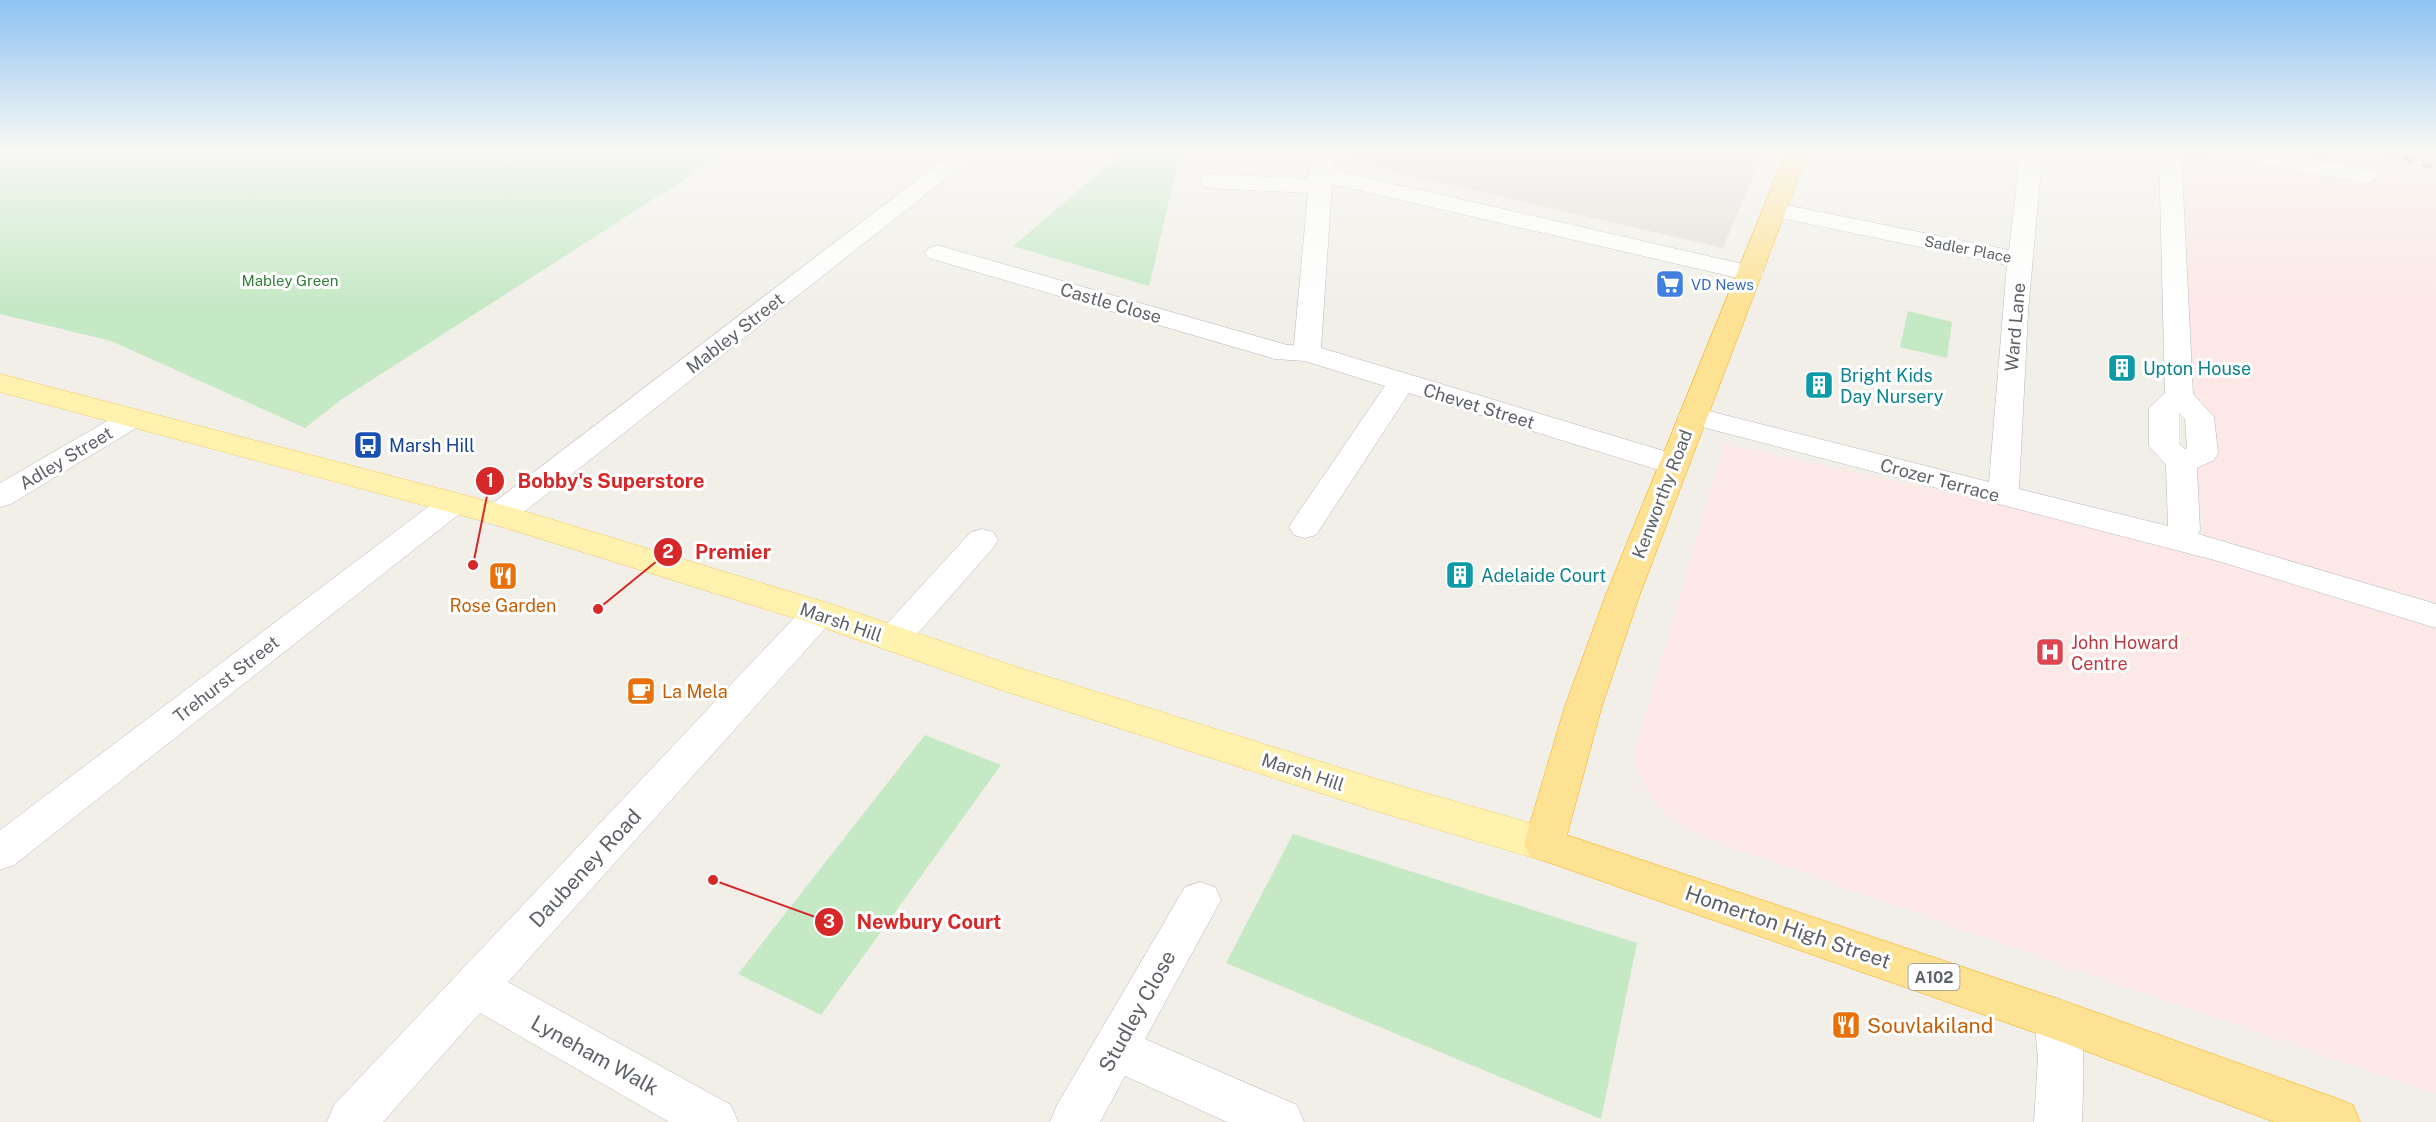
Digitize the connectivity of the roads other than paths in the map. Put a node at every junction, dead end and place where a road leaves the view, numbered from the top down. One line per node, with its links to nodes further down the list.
1 (903, 202): 20 (street, Mabley Street)
2 (1317, 202): 11 (street)
3 (1448, 202): 10 (street)
4 (1779, 202): 7 (highway, Kenworthy Road)
5 (2026, 202): 9 (street, Ward Lane)
6 (2172, 202): 22 (street)
7 (1776, 210): 9 (street, Sadler Place); 10 (highway, Kenworthy Road)
8 (938, 253): 11 (street, Castle Close)
9 (2020, 260): 17 (street, Ward Lane)
10 (1751, 273): 14 (highway, Kenworthy Road)
11 (1296, 353): 12 (street, Chevet Street)
12 (1402, 382): 16 (street, Chevet Street); 21 (street)
13 (0, 383): 15 (main road, Marsh Hill)
14 (1693, 416): 16 (highway, Kenworthy Road); 17 (street, Crozer Terrace)
15 (131, 419): 18 (street, Adley Street); 19 (main road, Marsh Hill)
16 (1673, 464): 27 (highway, Kenworthy Road)
17 (2003, 497): 22 (street, Crozer Terrace)
18 (0, 498)
19 (452, 504): 20 (main road, Marsh Hill); 28 (street, Trehurst Street)
20 (499, 515): 24 (main road, Marsh Hill)
21 (1305, 527)
22 (2178, 535): 25 (street, Crozer Terrace)
23 (982, 540): 26 (street)
24 (819, 613): 26 (main road, Marsh Hill); 30 (street, Daubeney Road)
25 (2436, 616)
26 (893, 639): 27 (main road, Marsh Hill)
27 (1544, 844): 31 (highway, Homerton High Street / A102)
28 (0, 853)
29 (1200, 900): 32 (street, Studley Close)
30 (476, 987): 33 (street, Daubeney Road); 34 (street, Lyneham Walk)
31 (2056, 1019): 37 (street); 38 (highway, Homerton High Street / A102)
32 (1116, 1049): 35 (street, Studley Close); 36 (street)
33 (351, 1122)
34 (714, 1122)
35 (1074, 1122)
36 (1280, 1122)
37 (2058, 1122)
38 (2336, 1122)

